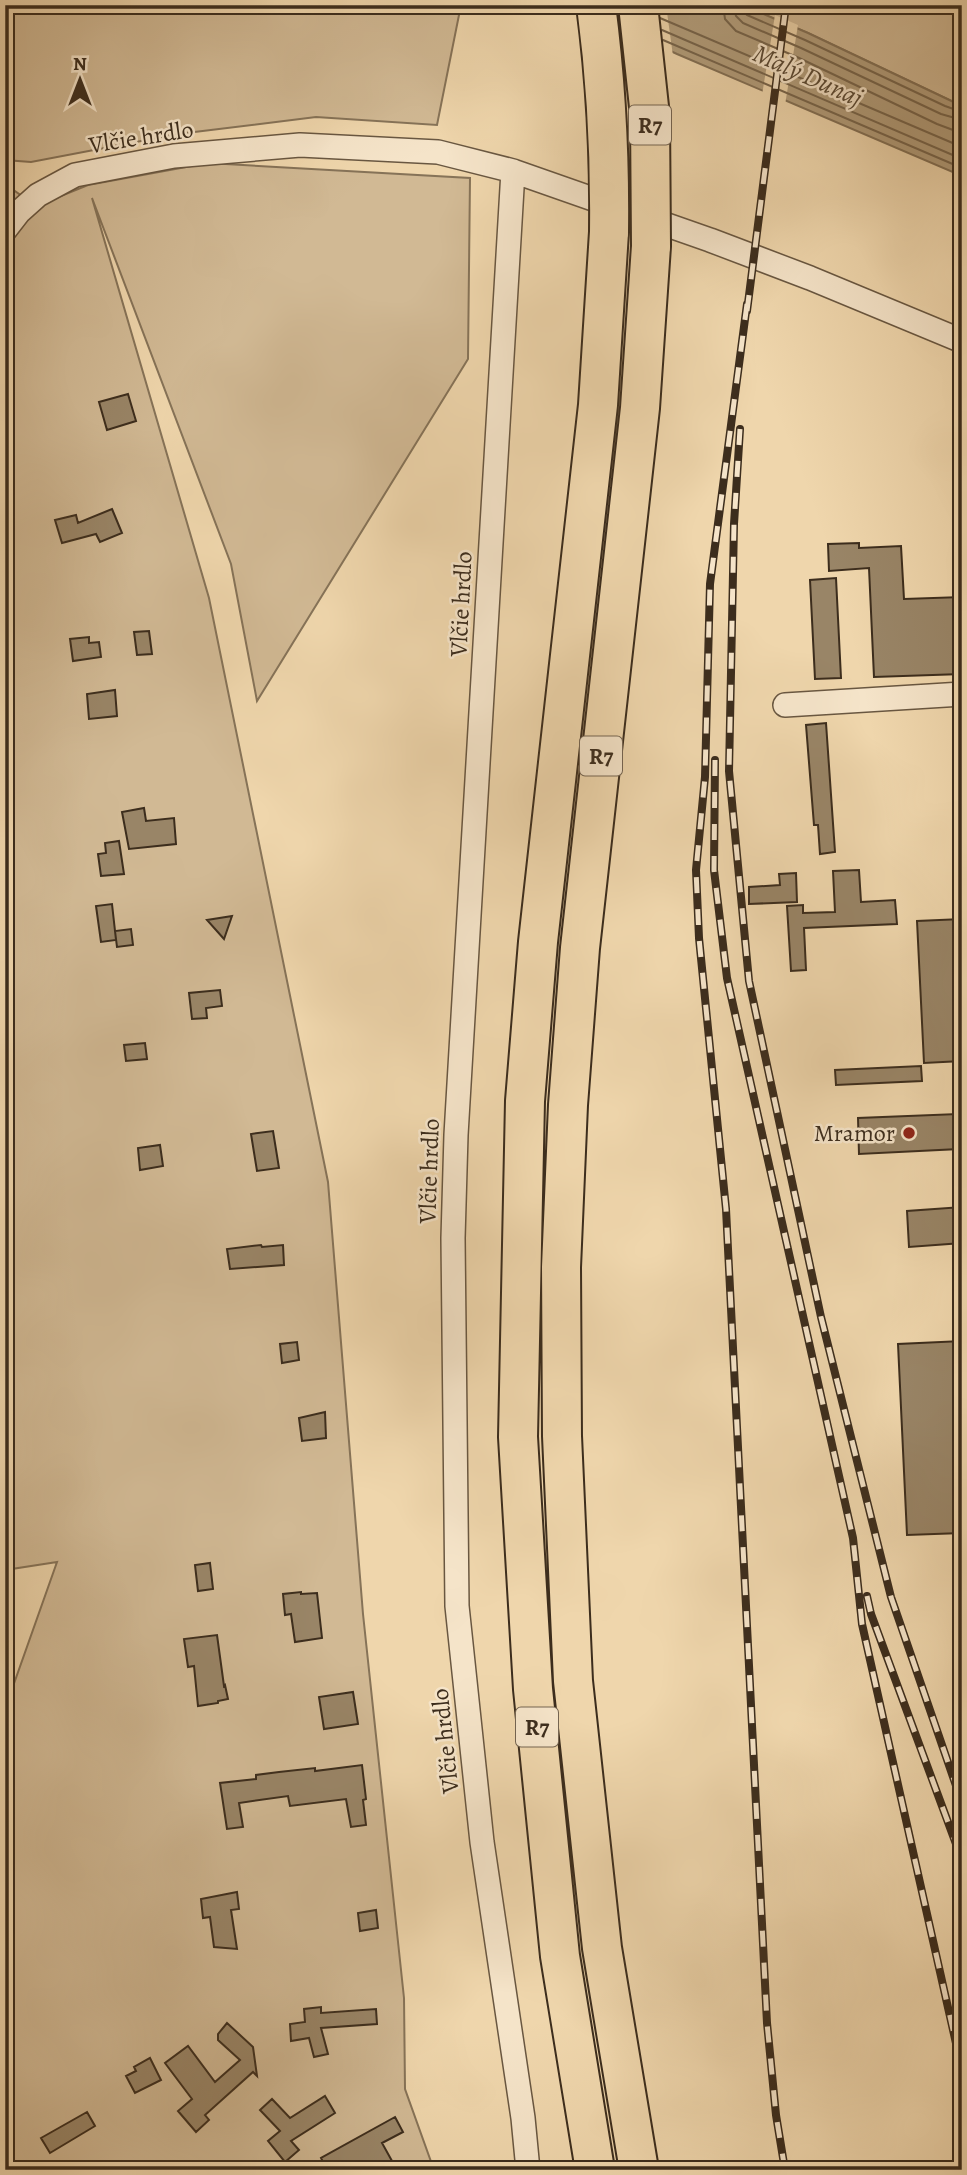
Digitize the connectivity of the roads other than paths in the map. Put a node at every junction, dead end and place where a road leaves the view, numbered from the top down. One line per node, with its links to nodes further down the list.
1 (596, 5): 9 (highway, R7, bridge)
2 (638, 5): 10 (highway, R7, bridge)
3 (513, 171): 4 (street, Vlčie hrdlo); 5 (street, Vlčie hrdlo); 8 (street, Vlčie hrdlo)
4 (5, 230)
5 (962, 341)
6 (962, 694): 7 (street)
7 (785, 705)
8 (528, 2170)
9 (595, 2170)
10 (639, 2170)

